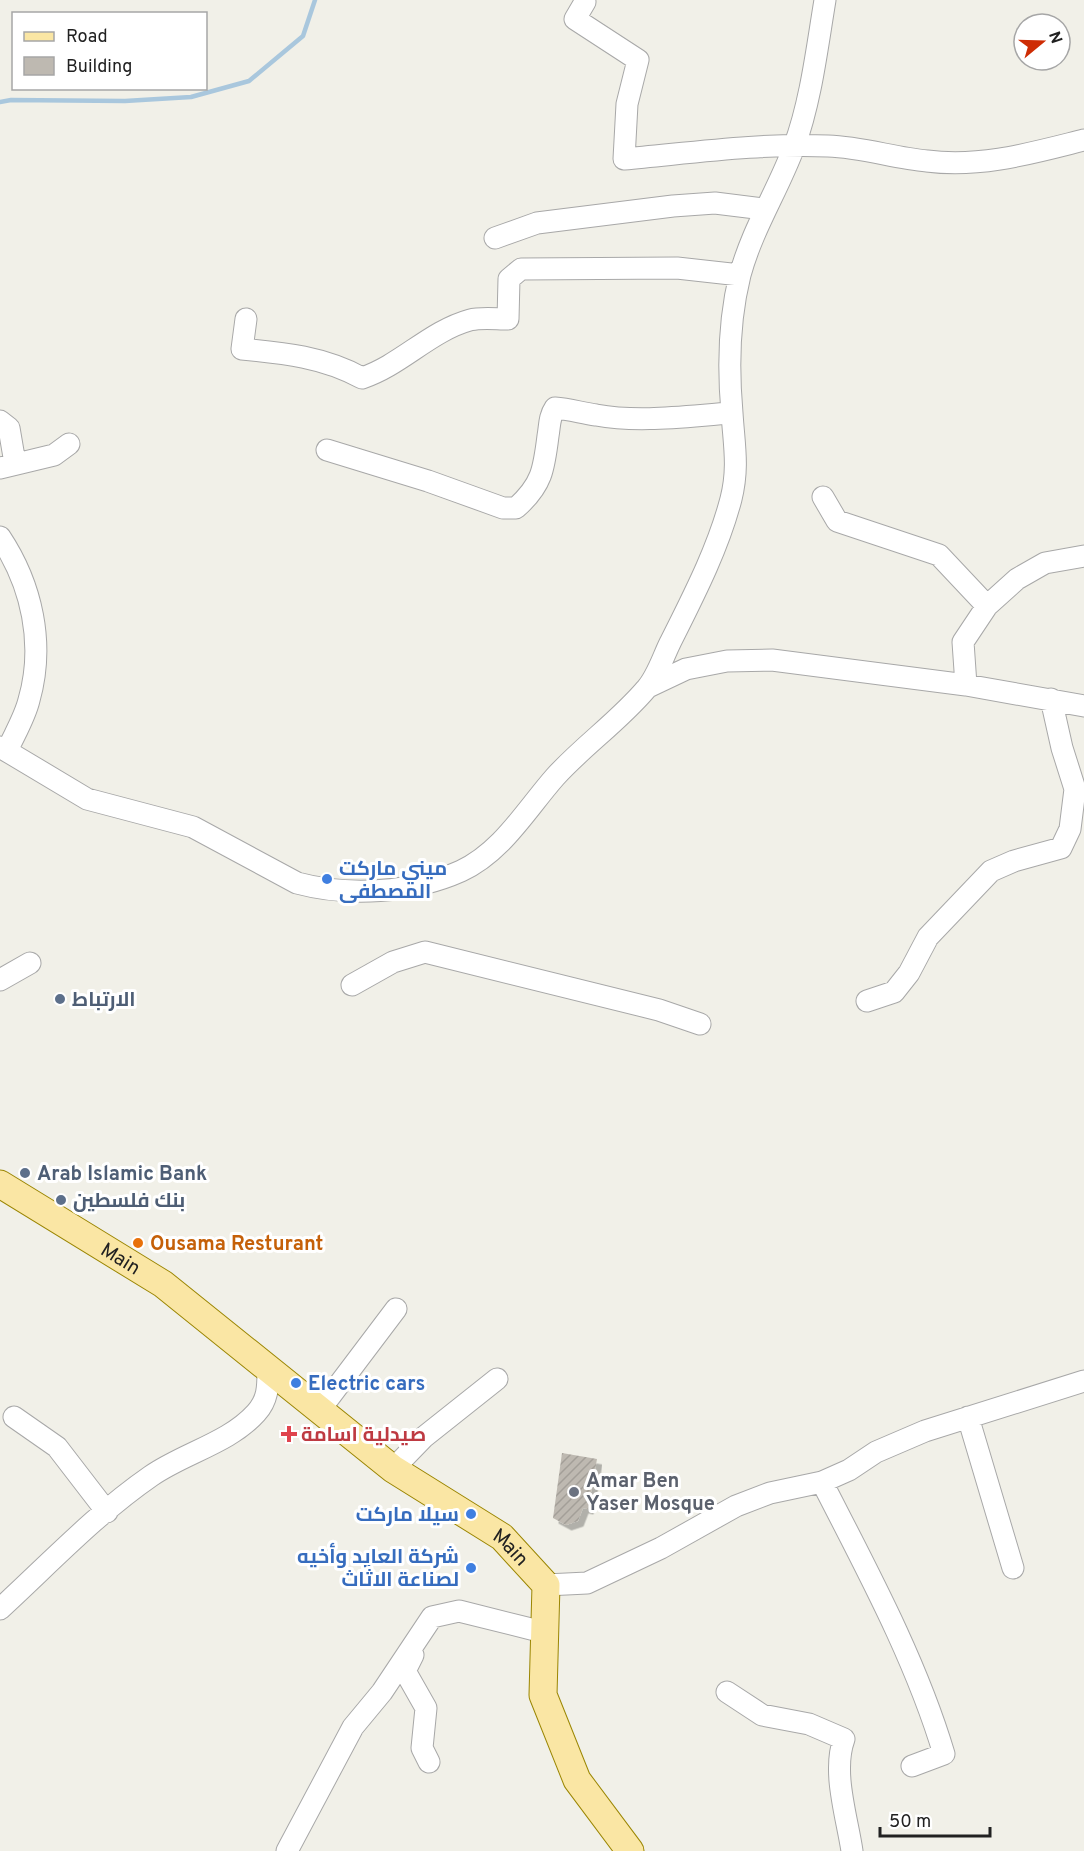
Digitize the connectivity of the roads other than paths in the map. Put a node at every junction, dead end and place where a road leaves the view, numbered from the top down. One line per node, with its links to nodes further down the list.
1 (825, 0): 4 (street)
2 (585, 2): 4 (street)
3 (1084, 140): 4 (street)
4 (794, 146): 5 (street)
5 (764, 209): 6 (street); 7 (street)
6 (495, 238)
7 (740, 275): 8 (street); 9 (street)
8 (246, 319)
9 (732, 413): 12 (street); 19 (street)
10 (0, 421): 13 (street)
11 (69, 444): 13 (street)
12 (327, 450)
13 (7, 466)
14 (823, 497): 17 (street)
15 (0, 537): 22 (street)
16 (1084, 556): 17 (street)
17 (987, 606): 18 (street)
18 (966, 685): 19 (street); 20 (street)
19 (648, 687): 22 (street)
20 (1051, 699): 21 (street); 26 (street)
21 (1084, 706)
22 (3, 749)
23 (30, 963): 24 (street)
24 (0, 980)
25 (352, 985): 27 (street)
26 (867, 1001)
27 (700, 1024)
28 (0, 1184): 30 (main road, Main)
29 (396, 1309): 33 (street)
30 (268, 1370): 33 (main road, Main); 38 (street)
31 (497, 1379): 36 (street)
32 (1084, 1381): 35 (street)
33 (319, 1411): 36 (main road, Main)
34 (14, 1417): 38 (street)
35 (968, 1417): 37 (street); 39 (street)
36 (393, 1469): 40 (main road, Main)
37 (822, 1482): 40 (street); 46 (street)
38 (106, 1512): 41 (street)
39 (1013, 1568)
40 (546, 1585): 43 (main road)
41 (0, 1609)
42 (432, 1617): 43 (street); 45 (street); 47 (street)
43 (543, 1632): 48 (main road)
44 (727, 1692): 49 (street)
45 (429, 1762)
46 (912, 1766)
47 (287, 1851)
48 (630, 1851)
49 (852, 1851)

